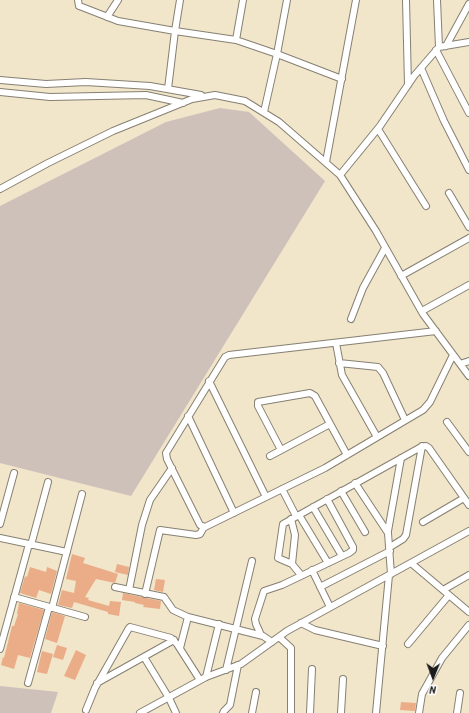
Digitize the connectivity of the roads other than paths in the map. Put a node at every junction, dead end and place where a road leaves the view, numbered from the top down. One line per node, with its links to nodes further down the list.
1 (78, 0): 10 (street)
2 (118, 0): 10 (street)
3 (180, 0): 11 (street)
4 (243, 0): 12 (street)
5 (287, 0): 16 (street)
6 (356, 0): 18 (street)
7 (406, 0): 21 (street)
8 (437, 0): 15 (street)
9 (469, 4): 14 (street)
10 (107, 17): 11 (street)
11 (175, 31): 12 (street); 22 (street)
12 (236, 40): 16 (street)
13 (469, 42): 14 (street)
14 (446, 46): 15 (street)
15 (437, 48): 17 (street); 28 (street)
16 (276, 54): 18 (street); 27 (street)
17 (421, 68): 21 (street); 31 (street)
18 (342, 79): 30 (street)
19 (0, 80): 20 (street)
20 (62, 84): 22 (street); 25 (street)
21 (408, 86): 29 (street)
22 (168, 89): 24 (street)
23 (0, 92): 25 (street)
24 (206, 96): 26 (street); 27 (street)
25 (61, 97): 26 (street)
26 (183, 103): 33 (street)
27 (264, 112): 30 (street)
28 (469, 113)
29 (378, 129): 32 (street); 35 (street)
30 (326, 162): 32 (street)
31 (469, 170)
32 (340, 175): 38 (street)
33 (0, 189)
34 (449, 193): 36 (street)
35 (426, 206)
36 (469, 227)
37 (469, 238): 39 (street)
38 (385, 248): 39 (street); 42 (street)
39 (401, 276): 41 (street)
40 (469, 285): 41 (street)
41 (422, 311): 43 (street)
42 (351, 319)
43 (436, 331): 44 (street); 45 (street)
44 (336, 343): 47 (street); 50 (street)
45 (453, 355): 48 (street); 52 (street)
46 (469, 361): 48 (street)
47 (339, 363): 52 (street); 55 (street)
48 (460, 364): 49 (street)
49 (469, 376)
50 (209, 381): 51 (street); 69 (street)
51 (188, 416): 62 (street); 74 (street)
52 (405, 420): 55 (street)
53 (447, 422): 58 (street)
54 (330, 424): 57 (street); 57 (street); 59 (street)
55 (377, 437): 59 (street)
56 (422, 446): 61 (street); 70 (street); 84 (street)
57 (281, 450): 60 (street)
58 (469, 452)
59 (347, 455): 66 (street)
60 (270, 456)
61 (401, 458): 65 (street); 79 (street)
62 (172, 468): 78 (street); 97 (street)
63 (14, 473): 77 (street)
64 (48, 482): 83 (street)
65 (355, 483): 67 (street); 79 (street)
66 (282, 489): 69 (street); 75 (street)
67 (341, 491): 71 (street); 81 (street)
68 (82, 494): 85 (street)
69 (266, 497): 74 (street)
70 (466, 498): 72 (street); 76 (street)
71 (327, 499): 73 (street); 86 (street)
72 (469, 505)
73 (313, 507): 75 (street); 86 (street)
74 (234, 512): 78 (street)
75 (296, 517): 88 (street); 90 (street); 90 (street)
76 (423, 522)
77 (0, 524)
78 (204, 527): 99 (street)
79 (388, 531): 84 (street)
80 (469, 531): 89 (street)
81 (366, 532)
82 (0, 538): 83 (street)
83 (30, 545): 85 (street); 101 (street)
84 (390, 549): 92 (street); 96 (street)
85 (67, 552): 102 (street)
86 (342, 556): 88 (street)
87 (252, 561): 110 (street)
88 (328, 563): 91 (street)
89 (410, 563): 92 (street); 98 (street)
90 (292, 564): 94 (street)
91 (312, 570): 94 (street); 96 (street)
92 (390, 574): 103 (street); 117 (street)
93 (469, 575): 98 (street)
94 (301, 576): 112 (street)
95 (115, 587): 97 (street)
96 (320, 587): 103 (street)
97 (129, 590): 99 (street)
98 (443, 590): 100 (street)
99 (145, 594): 106 (street)
100 (449, 595): 104 (street); 116 (street)
101 (14, 597): 102 (street); 111 (street)
102 (51, 607): 105 (street); 127 (street)
103 (330, 607): 107 (street)
104 (469, 612)
105 (85, 617)
106 (188, 617): 108 (street); 118 (street)
107 (301, 623): 113 (street); 117 (street)
108 (219, 624): 110 (street); 124 (street)
109 (469, 625): 141 (street)
110 (236, 629): 112 (street); 123 (street)
111 (2, 632): 119 (street)
112 (261, 635): 115 (street)
113 (279, 637): 115 (street); 137 (street)
114 (174, 640): 118 (street); 120 (street); 128 (street)
115 (272, 642): 121 (street)
116 (408, 644)
117 (383, 646): 140 (street)
118 (180, 648): 126 (street)
119 (0, 649)
120 (144, 657): 128 (street); 131 (street)
121 (238, 666): 123 (street); 135 (street)
122 (312, 669): 138 (street)
123 (226, 670): 124 (street)
124 (206, 677): 126 (street)
125 (343, 679): 139 (street)
126 (200, 680): 131 (street)
127 (28, 683)
128 (97, 684): 132 (street)
129 (256, 692): 136 (street)
130 (460, 693): 142 (street)
131 (169, 698): 133 (street); 134 (street)
132 (86, 710)
133 (140, 713)
134 (176, 713)
135 (223, 713)
136 (252, 713)
137 (291, 713)
138 (310, 713)
139 (341, 713)
140 (376, 713)
141 (419, 713)
142 (457, 713)

